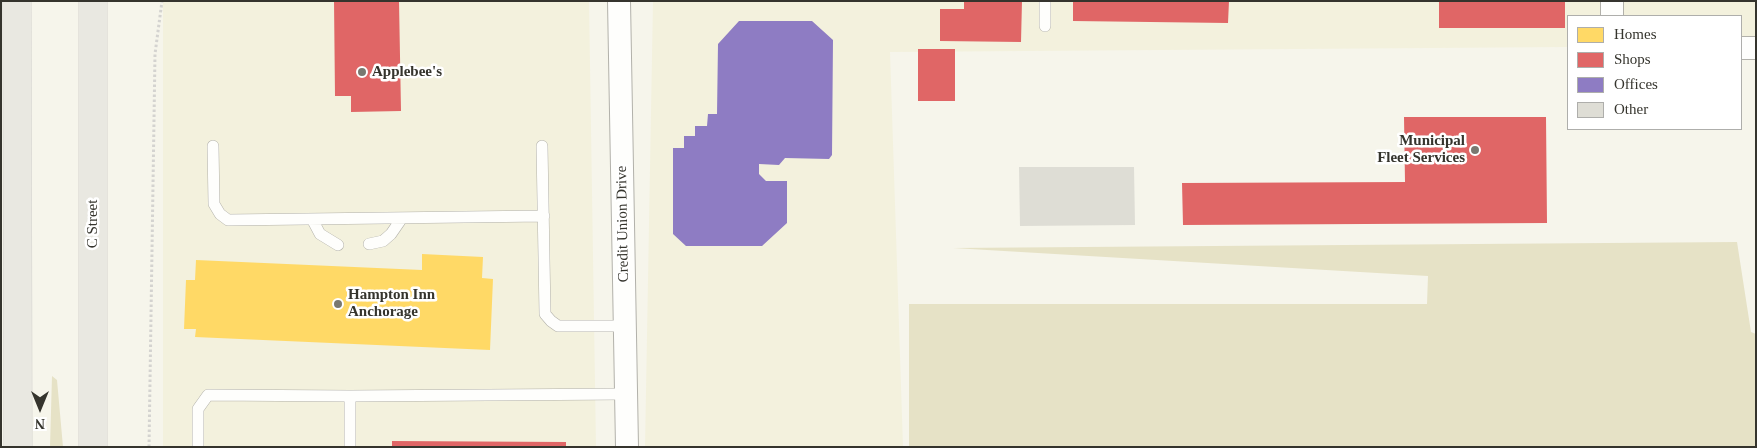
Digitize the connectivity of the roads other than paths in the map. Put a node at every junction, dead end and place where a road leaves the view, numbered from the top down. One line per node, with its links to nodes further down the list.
1 (17, 1): 22 (main road)
2 (92, 1): 9 (main road, C Street)
3 (109, 1): 9 (main road)
4 (620, 1): 19 (street, Credit Union Drive)
5 (1045, 1): 8 (lane)
6 (1612, 1): 7 (street)
7 (1612, 15)
8 (1045, 26)
9 (92, 40): 23 (main road, C Street)
10 (1742, 48): 11 (street)
11 (1756, 48)
12 (213, 146): 16 (lane)
13 (542, 146): 14 (lane)
14 (544, 216): 15 (lane); 19 (lane)
15 (402, 218): 16 (lane); 17 (lane)
16 (312, 219): 18 (lane)
17 (369, 244)
18 (338, 245)
19 (625, 326): 20 (street, Credit Union Drive)
20 (626, 394): 21 (lane); 26 (street, Credit Union Drive)
21 (350, 396): 24 (lane); 25 (lane)
22 (18, 447)
23 (93, 447)
24 (198, 447)
25 (350, 447)
26 (627, 447)

